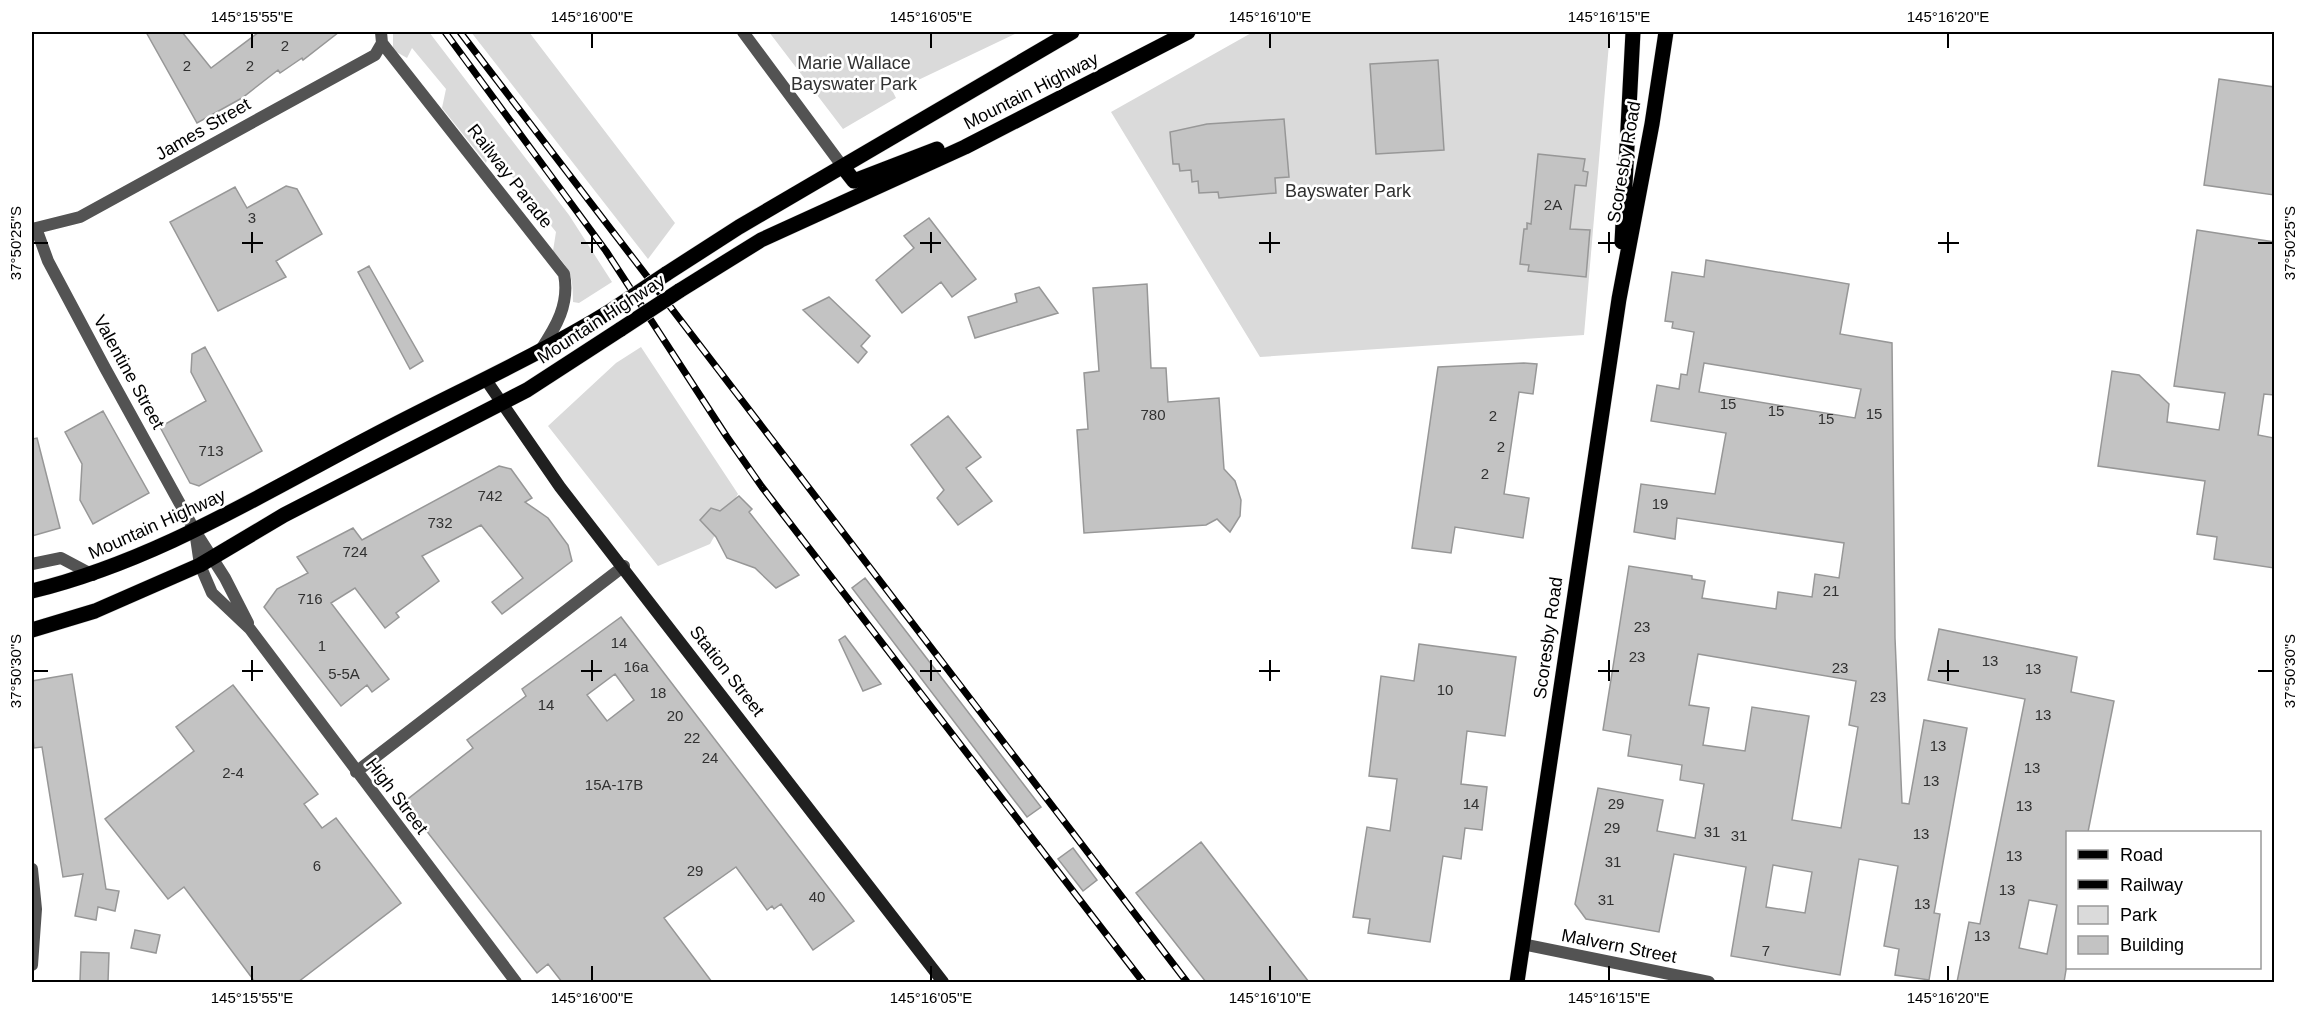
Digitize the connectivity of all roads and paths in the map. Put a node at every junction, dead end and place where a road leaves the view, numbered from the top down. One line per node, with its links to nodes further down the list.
1 (743, 32): 8 (street)
2 (1072, 32): 8 (main road, Mountain Highway)
3 (1188, 32): 7 (main road, Mountain Highway)
4 (1633, 32): 10 (main road, Scoresby Road)
5 (1666, 32): 10 (main road, Scoresby Road)
6 (382, 37): 9 (street, James Street); 11 (street, Railway Parade)
7 (1043, 108): 8 (main road); 13 (main road, Mountain Highway, bridge)
8 (843, 167): 11 (main road, Mountain Highway, bridge)
9 (34, 229): 14 (street, Valentine Street)
10 (1619, 299): 24 (main road, Scoresby Road)
11 (539, 352): 12 (main road, Mountain Highway)
12 (486, 380): 13 (main road, Station Street); 14 (main road, Mountain Highway)
13 (501, 403): 15 (main road, Mountain Highway); 17 (main road, Station Street)
14 (195, 531): 15 (street, High Street); 18 (main road, Mountain Highway)
15 (206, 561): 20 (street, High Street); 20 (street, High Street); 21 (main road, Mountain Highway)
16 (32, 564): 18 (street)
17 (624, 566): 22 (street); 27 (main road, Station Street)
18 (93, 575): 19 (main road, Mountain Highway)
19 (32, 591)
20 (250, 629): 22 (street, High Street)
21 (32, 630)
22 (356, 772): 26 (street, High Street)
23 (32, 869): 25 (street)
24 (1522, 944): 28 (main road, Scoresby Road); 29 (street, Malvern Street)
25 (32, 965)
26 (516, 982)
27 (943, 982)
28 (1517, 982)
29 (1709, 982)

